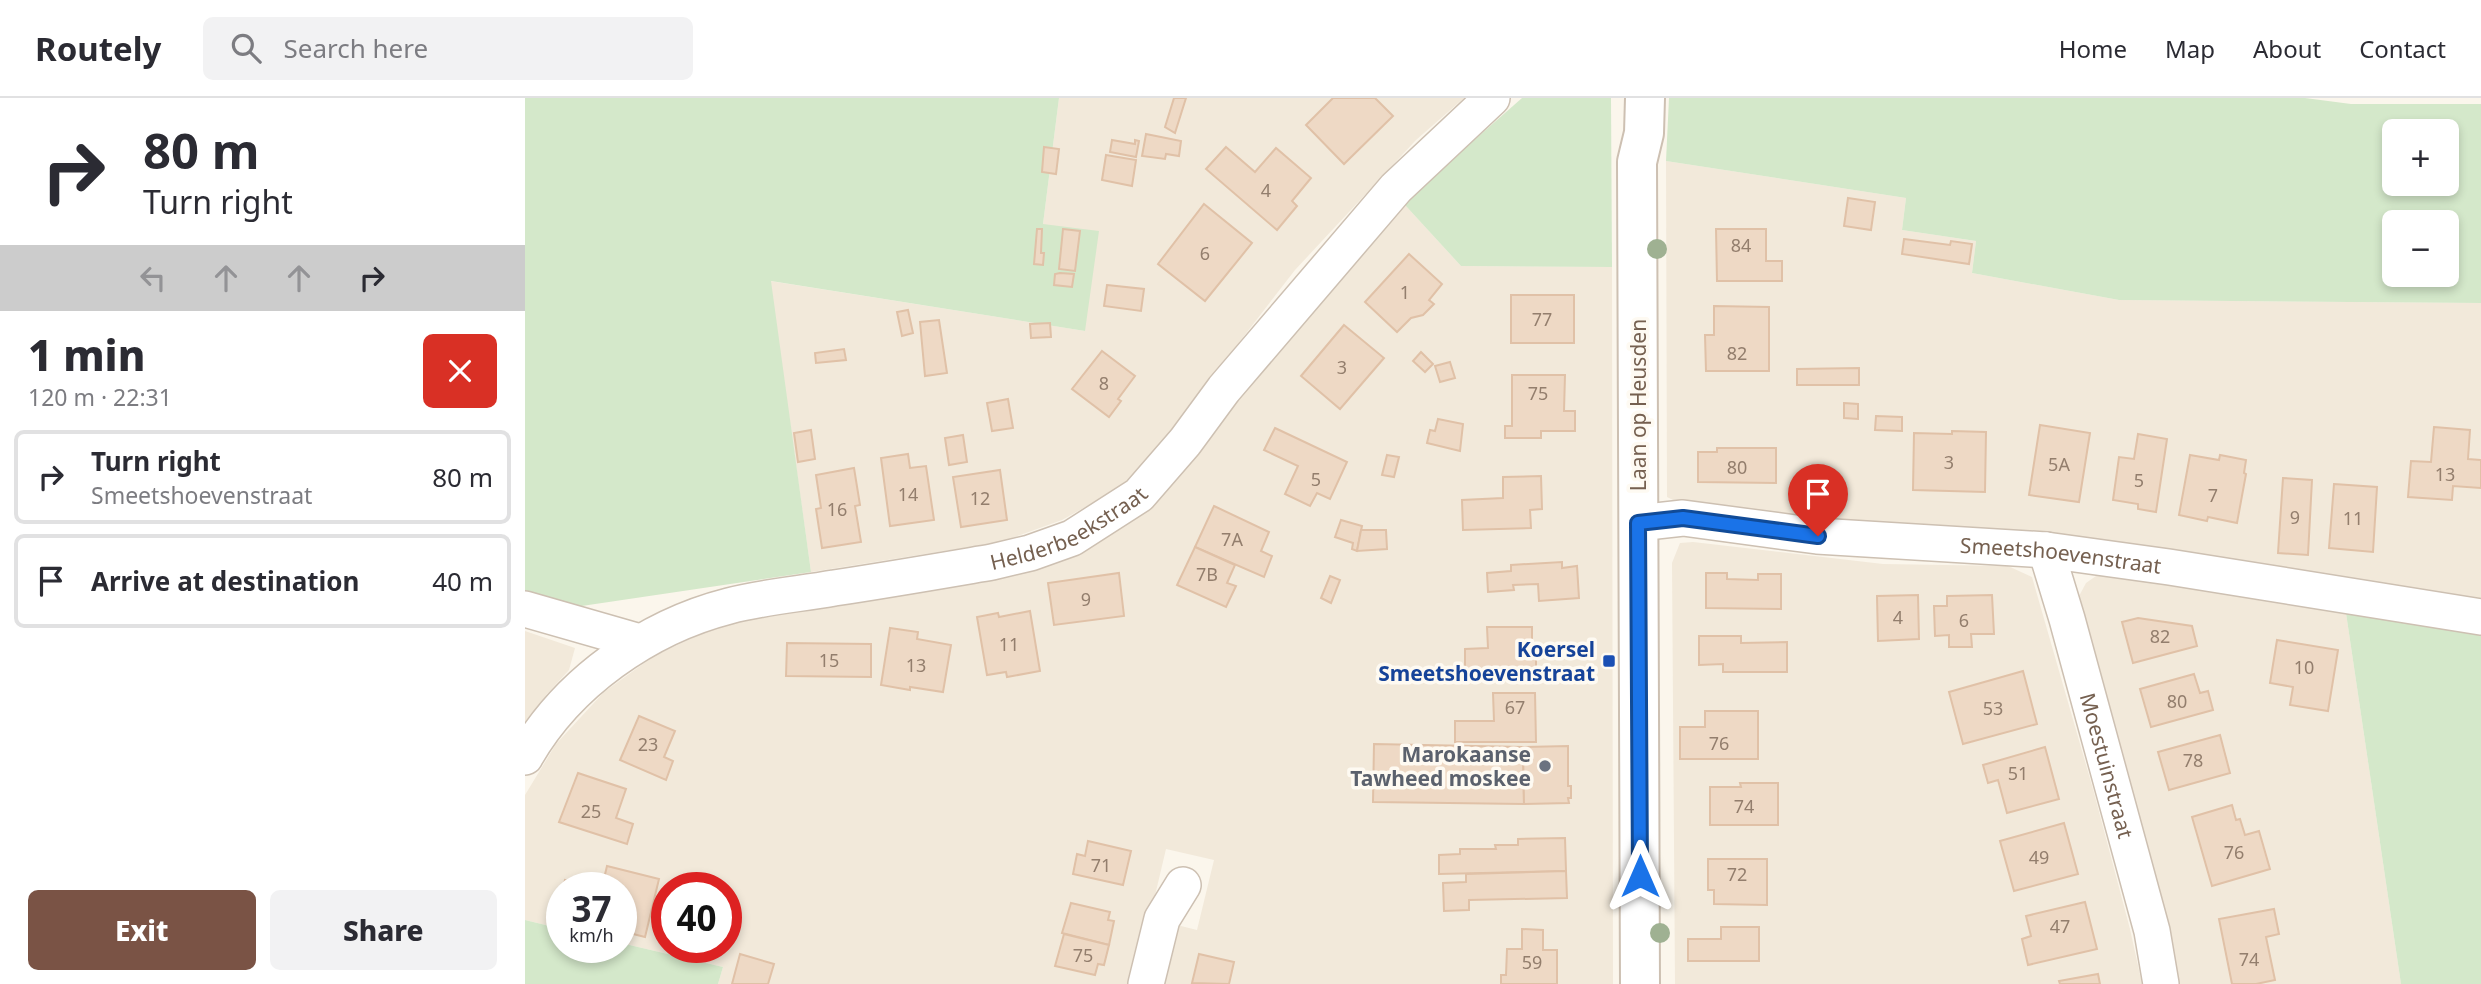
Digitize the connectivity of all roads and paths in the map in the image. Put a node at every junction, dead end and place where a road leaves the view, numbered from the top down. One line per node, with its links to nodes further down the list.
1 (1492, 98): 9 (street, Helderbeekstraat)
2 (1627, 98): 4 (street, Laan op Heusden)
3 (1646, 98): 4 (street, Laan op Heusden)
4 (1637, 162): 5 (street, Laan op Heusden)
5 (1638, 523): 6 (street, Smeetshoevenstraat); 13 (street, Laan op Heusden)
6 (2046, 550): 8 (street, Smeetshoevenstraat); 14 (street, Moestuinstraat)
7 (525, 609): 9 (street)
8 (2481, 617)
9 (640, 642): 10 (street, Helderbeekstraat)
10 (525, 757)
11 (1183, 886): 12 (street)
12 (1146, 984)
13 (1640, 984)
14 (2161, 984)

